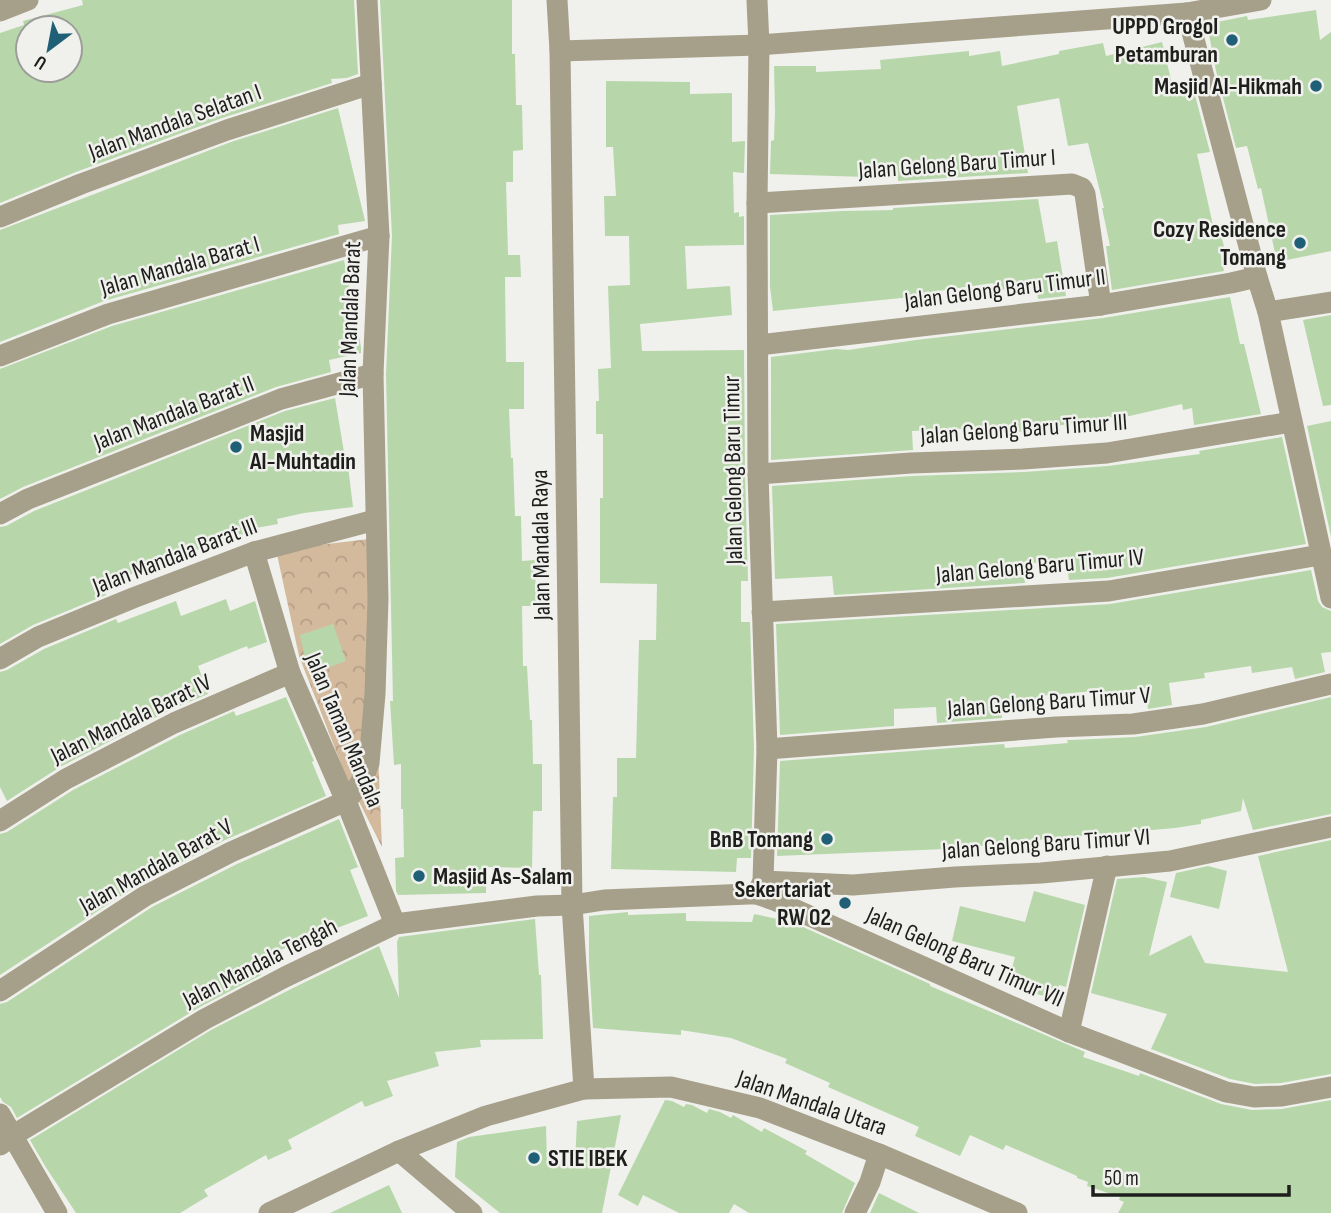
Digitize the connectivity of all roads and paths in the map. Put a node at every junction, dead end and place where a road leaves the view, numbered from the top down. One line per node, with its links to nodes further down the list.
1 (28, 0): 6 (street)
2 (367, 0): 10 (street, Jalan Mandala Barat)
3 (557, 0): 9 (street, Jalan Mandala Raya)
4 (757, 0): 8 (street, Jalan Gelong Baru Timur)
5 (1261, 0): 7 (street)
6 (0, 11)
7 (1186, 13): 8 (street); 14 (street)
8 (759, 46): 9 (street); 11 (street, Jalan Gelong Baru Timur)
9 (560, 51): 38 (street, Jalan Mandala Raya)
10 (371, 84): 12 (street, Jalan Mandala Selatan I); 13 (street, Jalan Mandala Barat)
11 (757, 203): 16 (street, Jalan Gelong Baru Timur I); 18 (street, Jalan Gelong Baru Timur)
12 (0, 217)
13 (379, 236): 19 (street, Jalan Mandala Barat I); 20 (street, Jalan Mandala Barat)
14 (1257, 277): 16 (street, Jalan Gelong Baru Timur II); 17 (street)
15 (1331, 302): 17 (street)
16 (1101, 305): 18 (street, Jalan Gelong Baru Timur II)
17 (1268, 312): 21 (street)
18 (759, 345): 22 (street, Jalan Gelong Baru Timur)
19 (0, 356)
20 (373, 374): 23 (street, Jalan Mandala Barat II); 24 (street, Jalan Mandala Barat)
21 (1291, 422): 22 (street, Jalan Gelong Baru Timur III); 26 (street)
22 (758, 474): 28 (street, Jalan Gelong Baru Timur)
23 (0, 514)
24 (375, 520): 25 (street, Jalan Mandala Barat III); 33 (street, Jalan Mandala Barat)
25 (254, 552): 29 (street, Jalan Mandala Barat III); 30 (street, Jalan Taman Mandala)
26 (1320, 555): 27 (street); 28 (street, Jalan Gelong Baru Timur IV)
27 (1331, 598)
28 (762, 612): 32 (street, Jalan Gelong Baru Timur)
29 (0, 659)
30 (290, 673): 33 (street, Jalan Taman Mandala); 34 (street, Jalan Mandala Barat IV)
31 (1331, 684): 32 (street, Jalan Gelong Baru Timur V)
32 (767, 749): 37 (street, Jalan Gelong Baru Timur)
33 (346, 801): 39 (street, Jalan Taman Mandala); 40 (street, Jalan Mandala Barat V)
34 (0, 821)
35 (1331, 827): 36 (street, Jalan Gelong Baru Timur VI)
36 (1107, 866): 37 (street, Jalan Gelong Baru Timur VI); 41 (street)
37 (760, 888): 38 (street, Jalan Gelong Baru Timur VII); 41 (street, Jalan Gelong Baru Timur VII)
38 (572, 905): 39 (street, Jalan Mandala Tengah); 43 (street, Jalan Mandala Raya)
39 (395, 924): 45 (street, Jalan Mandala Tengah)
40 (0, 991)
41 (1069, 1032): 42 (street, Jalan Gelong Baru Timur VII)
42 (1331, 1087)
43 (584, 1089): 46 (street, Jalan Mandala Utara); 47 (street, Jalan Mandala Utara)
44 (0, 1114): 45 (street)
45 (6, 1140): 49 (street)
46 (399, 1151): 50 (street, Jalan Mandala Utara); 51 (street)
47 (879, 1154): 48 (street, Jalan Mandala Utara); 52 (street)
48 (1006, 1211)
49 (57, 1213)
50 (269, 1213)
51 (472, 1213)
52 (855, 1213)

